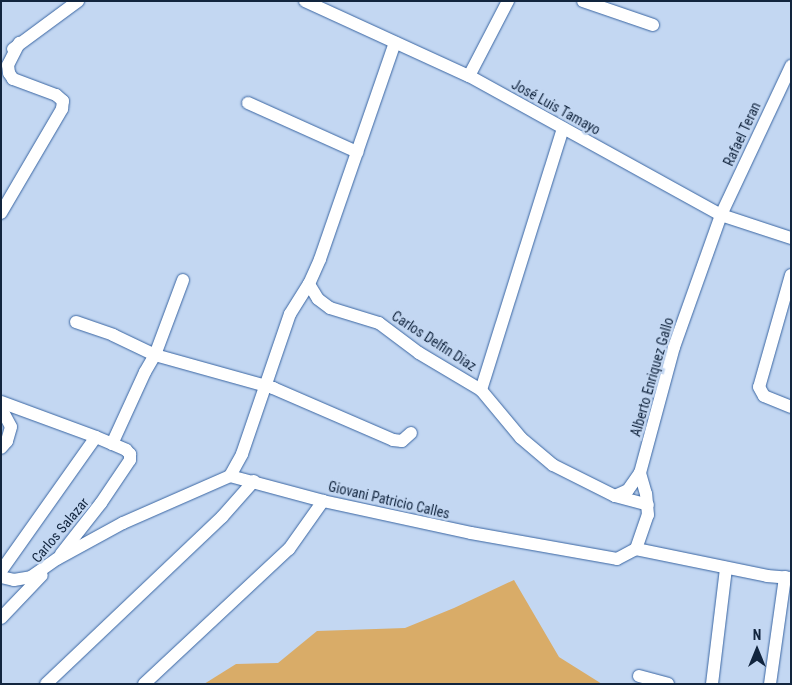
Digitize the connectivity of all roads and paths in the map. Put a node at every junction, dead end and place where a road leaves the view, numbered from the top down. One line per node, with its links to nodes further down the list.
1 (78, 1): 6 (street)
2 (508, 1): 10 (street)
3 (582, 1): 5 (street)
4 (311, 2): 7 (street, José Luis Tamayo)
5 (653, 25)
6 (19, 43): 8 (street); 14 (street)
7 (395, 44): 10 (street, José Luis Tamayo); 13 (street)
8 (1, 62)
9 (791, 66): 15 (street, Rafael Teran)
10 (469, 76): 12 (street, José Luis Tamayo)
11 (248, 103): 13 (street)
12 (563, 129): 15 (street, José Luis Tamayo); 23 (street)
13 (357, 152): 19 (street)
14 (1, 213)
15 (720, 216): 16 (street, José Luis Tamayo); 31 (street, Alberto Enriquez Gallo)
16 (791, 238)
17 (791, 275): 26 (street)
18 (183, 280): 21 (street)
19 (309, 284): 22 (street); 23 (street, Carlos Delfin Diaz)
20 (76, 322): 21 (street)
21 (155, 355): 22 (street); 29 (street)
22 (266, 388): 27 (street); 32 (street)
23 (481, 390): 34 (street, Carlos Delfin Diaz)
24 (1, 402): 28 (street)
25 (1, 408): 30 (street)
26 (791, 408)
27 (411, 433)
28 (96, 437): 29 (street); 40 (street)
29 (112, 444): 38 (street, Carlos Salazar)
30 (1, 448)
31 (640, 473): 34 (street); 36 (street, Alberto Enriquez Gallo)
32 (230, 476): 33 (street, Giovani Patricio Calles); 38 (street)
33 (254, 481): 35 (street, Giovani Patricio Calles); 45 (street)
34 (616, 496): 36 (street, Carlos Delfin Diaz)
35 (323, 501): 37 (street, Giovani Patricio Calles); 46 (street)
36 (648, 505): 37 (street, Alberto Enriquez Gallo)
37 (636, 549): 39 (street)
38 (57, 559): 41 (street); 43 (street, Carlos Salazar)
39 (726, 568): 42 (street); 48 (street)
40 (1, 571)
41 (1, 577)
42 (788, 577): 49 (street)
43 (1, 618)
44 (639, 676): 47 (street)
45 (46, 684)
46 (144, 684)
47 (668, 684)
48 (712, 684)
49 (770, 684)

